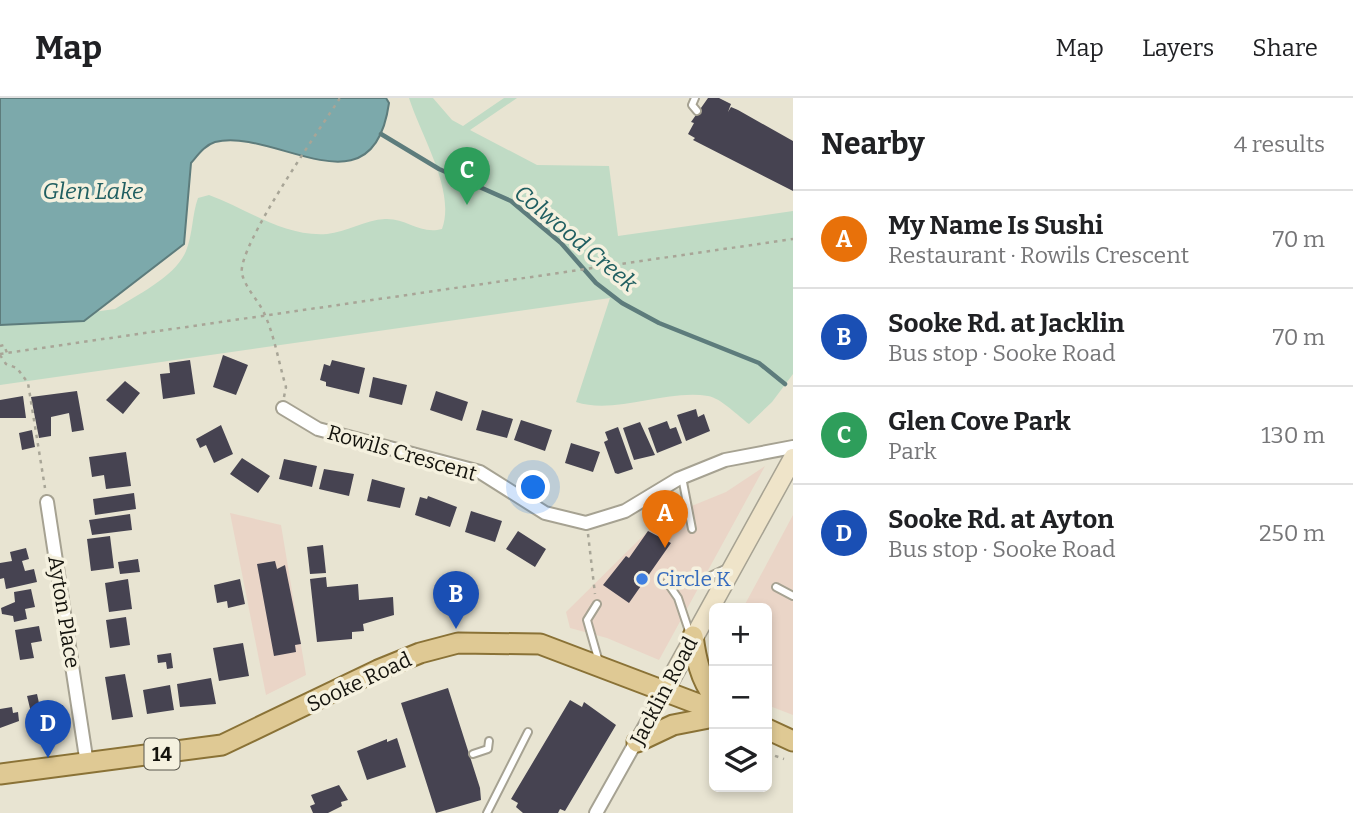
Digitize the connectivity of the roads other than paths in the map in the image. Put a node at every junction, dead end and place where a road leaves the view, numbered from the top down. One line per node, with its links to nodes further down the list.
1 (695, 98): 2 (lane)
2 (697, 111)
3 (283, 408): 6 (street, Rowils Crescent)
4 (793, 447): 6 (street)
5 (793, 458): 9 (main road, Jacklin Road)
6 (682, 477): 8 (lane)
7 (47, 502): 25 (street, Ayton Place)
8 (692, 529)
9 (732, 566): 13 (main road, Jacklin Road); 13 (lane)
10 (776, 587): 11 (lane)
11 (793, 596)
12 (597, 604): 14 (lane)
13 (692, 638): 15 (main road, Jacklin Road); 16 (main road)
14 (599, 664): 15 (main road, Sooke Road / 14); 25 (main road, Sooke Road / 14)
15 (664, 690): 17 (main road, Sooke Road / 14); 23 (street, Jacklin Road)
16 (709, 690)
17 (709, 708)
18 (709, 718): 23 (main road)
19 (772, 731): 22 (main road)
20 (528, 732): 27 (lane)
21 (489, 741): 24 (lane)
22 (793, 741)
23 (637, 742): 28 (street, Jacklin Road)
24 (473, 754)
25 (87, 764): 26 (main road, Sooke Road / 14)
26 (0, 774)
27 (487, 813)
28 (596, 813)

